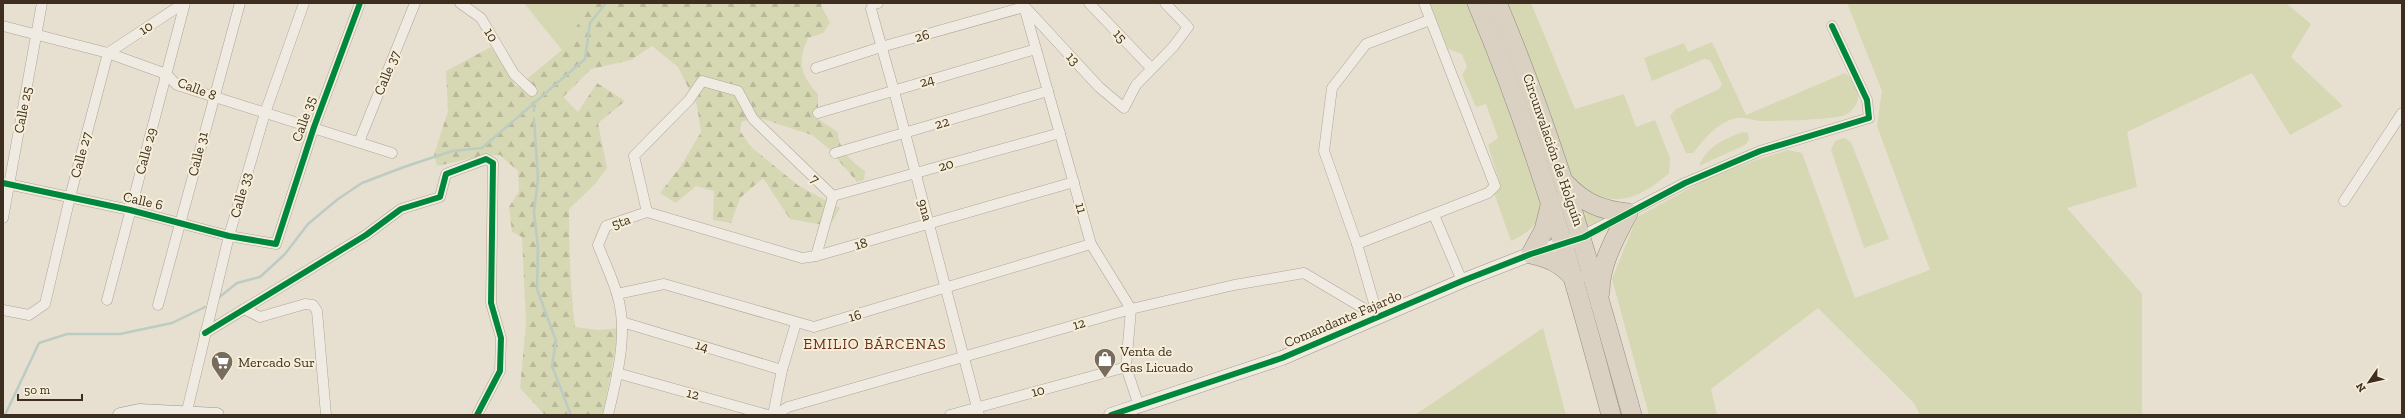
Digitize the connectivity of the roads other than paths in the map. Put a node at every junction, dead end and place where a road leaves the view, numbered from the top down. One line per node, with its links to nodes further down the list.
1 (42, 3): 18 (street, Calle 25)
2 (184, 3): 21 (street, 10); 24 (street, Calle 29)
3 (240, 3): 29 (street, Calle 31)
4 (304, 3): 30 (street, Calle 33)
5 (360, 3): 33 (street, Calle 35)
6 (415, 3): 36 (street, Calle 37)
7 (460, 3): 26 (street, 10)
8 (1089, 3): 23 (street, 15)
9 (1165, 3): 23 (street)
10 (1424, 3): 15 (street)
11 (1477, 3): 45 (highway, Circunvalación de Holguín)
12 (1497, 3): 41 (highway, Circunvalación de Holguín)
13 (1024, 4): 19 (street, 26); 20 (street, 11); 23 (street, 13)
14 (875, 5): 19 (street, 9na)
15 (1430, 20): 50 (street); 58 (street)
16 (3, 26): 18 (street, Calle 8)
17 (1832, 26): 49 (street)
18 (37, 34): 21 (street, Calle 8); 42 (street, Calle 25)
19 (881, 47): 22 (street, 26); 27 (street, 9na)
20 (1036, 49): 27 (street, 24); 28 (street, 11)
21 (108, 53): 24 (street, Calle 8); 44 (street, Calle 27)
22 (816, 68)
23 (1151, 68)
24 (166, 74): 29 (street, Calle 8); 47 (street, Calle 29)
25 (702, 80): 43 (street, 7); 48 (street, 5ta)
26 (532, 91)
27 (894, 91): 31 (street, 24); 35 (street, 9na)
28 (1048, 91): 34 (street, 11); 35 (street, 22)
29 (213, 96): 30 (street, Calle 8); 52 (street, Calle 31)
30 (265, 113): 33 (street, Calle 8); 54 (street, Calle 33)
31 (818, 113)
32 (2402, 113): 46 (street)
33 (314, 127): 36 (street, Calle 8); 56 (street, Calle 35)
34 (1060, 133): 39 (street, 20); 40 (street, 11)
35 (905, 134): 38 (street, 22); 39 (street, 9na)
36 (359, 142): 37 (street, Calle 8)
37 (392, 153)
38 (835, 153)
39 (915, 174): 43 (street, 20); 53 (street, 9na)
40 (1074, 182): 53 (street, 18); 57 (street, 11)
41 (1564, 182): 49 (highway); 55 (highway, Circunvalación de Holguín)
42 (6, 183): 44 (street, Calle 6); 51 (street, Calle 25)
43 (833, 196): 61 (street)
44 (70, 197): 47 (street, Calle 6); 71 (street, Calle 27)
45 (1551, 201): 59 (highway, Circunvalación de Holguín); 60 (highway)
46 (2344, 201)
47 (130, 210): 52 (street, Calle 6); 66 (street, Calle 29)
48 (647, 212): 61 (street, 18); 65 (street, 5ta)
49 (1628, 213): 55 (street); 67 (highway)
50 (1434, 215): 58 (street); 63 (street)
51 (3, 218)
52 (181, 222): 54 (street, Calle 6); 68 (street, Calle 31)
53 (929, 224): 61 (street, 18); 64 (street, 9na)
54 (229, 236): 56 (street, Calle 6); 75 (street, Calle 33)
55 (1582, 236): 59 (street, Comandante Fajardo); 67 (highway, Circunvalación de Holguín)
56 (276, 244)
57 (1091, 244): 64 (street, 16); 70 (street, 11)
58 (1358, 244): 72 (street)
59 (1564, 244): 60 (street, Comandante Fajardo); 62 (highway, Circunvalación de Holguín)
60 (1531, 254): 62 (highway); 63 (street, Comandante Fajardo)
61 (816, 256)
62 (1575, 279): 92 (highway, Circunvalación de Holguín)
63 (1462, 281): 72 (street, Comandante Fajardo)
64 (946, 289): 74 (street, 16); 76 (street, 9na)
65 (617, 294): 73 (street, 5ta); 74 (street, 16)
66 (107, 300)
67 (1601, 301): 93 (highway, Circunvalación de Holguín)
68 (158, 305)
69 (244, 309): 75 (street); 85 (street); 86 (street)
70 (1131, 309): 72 (street, 12); 76 (street, 12); 77 (street)
71 (3, 310)
72 (1378, 317): 80 (street, Comandante Fajardo)
73 (622, 322): 78 (street, 14); 79 (street, 5ta)
74 (796, 323): 78 (street)
75 (205, 333): 82 (street, Calle 33)
76 (964, 356): 81 (street, 9na); 89 (street, 12)
77 (1126, 367): 80 (street); 81 (street, 10)
78 (782, 370): 89 (street)
79 (617, 373): 87 (street, 5ta); 88 (street, 12)
80 (1139, 406): 91 (street, Comandante Fajardo)
81 (978, 411): 90 (street, 10)
82 (187, 414): 83 (street); 84 (street)
83 (120, 415)
84 (217, 415)
85 (326, 415)
86 (477, 415)
87 (608, 415)
88 (768, 415)
89 (774, 415)
90 (950, 415)
91 (1111, 415)
92 (1611, 415)
93 (1632, 415)

